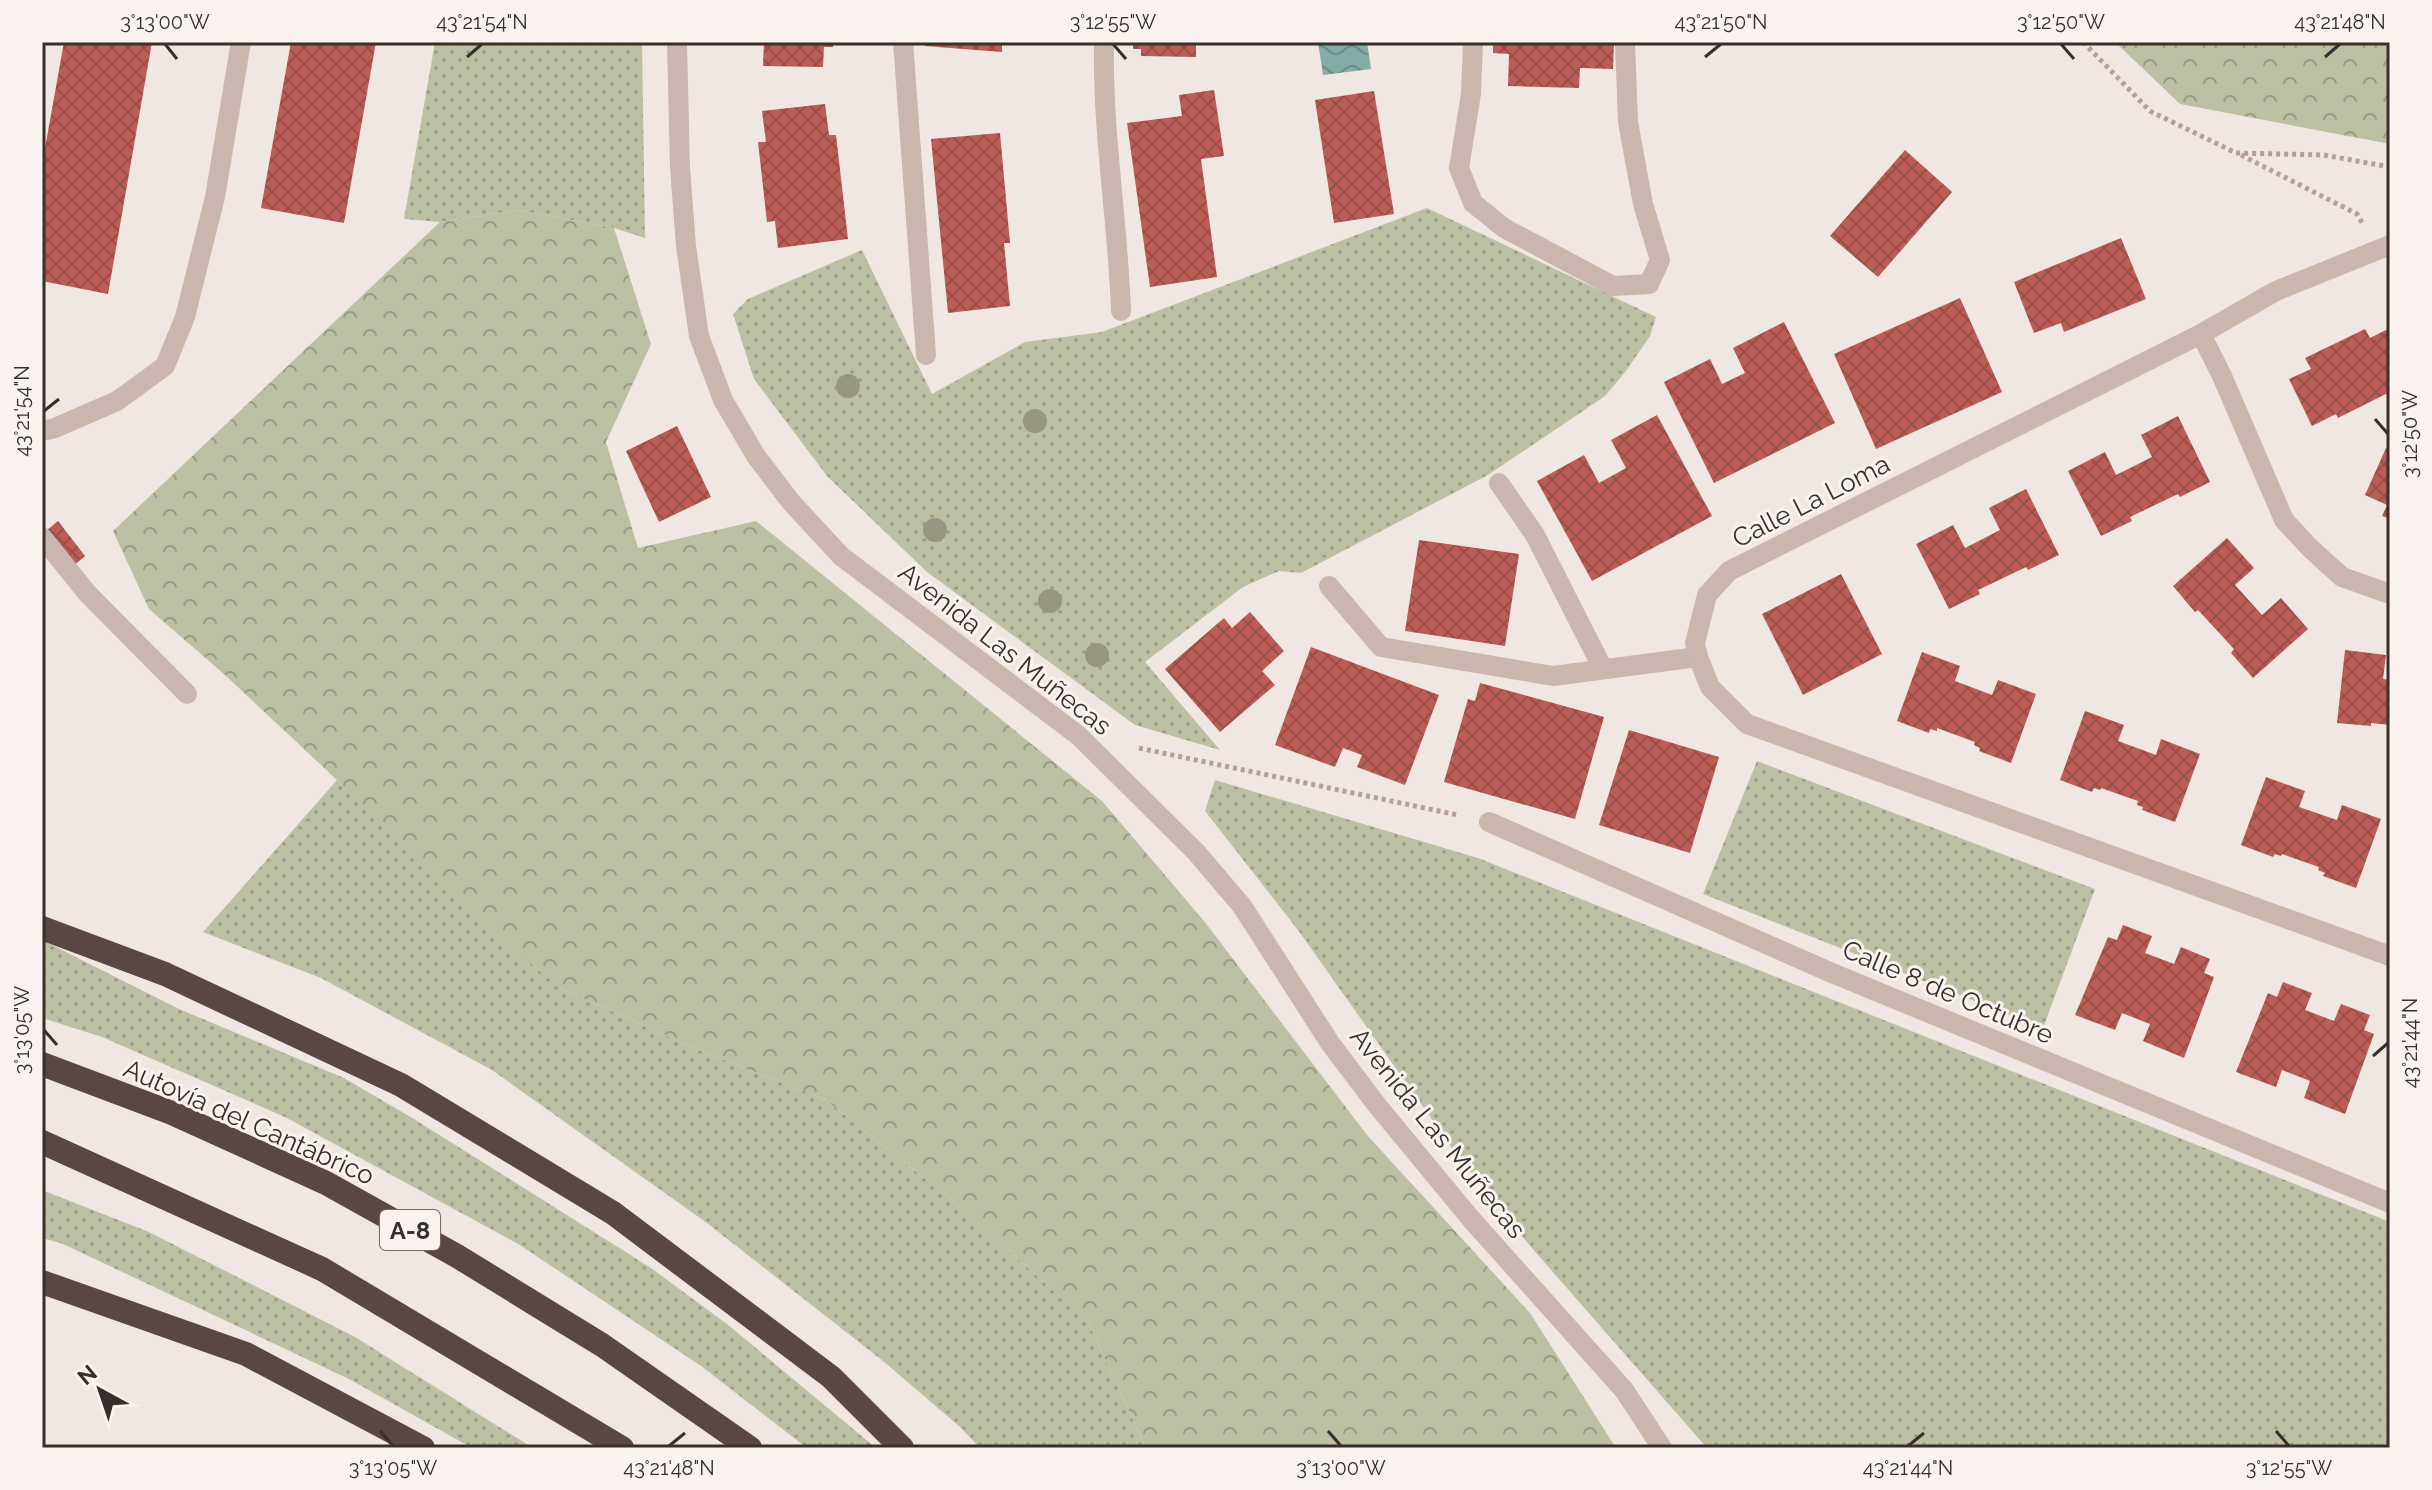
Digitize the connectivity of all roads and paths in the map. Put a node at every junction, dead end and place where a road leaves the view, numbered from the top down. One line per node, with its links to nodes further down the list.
1 (241, 42): 14 (street)
2 (677, 42): 22 (street, Avenida Las Muñecas)
3 (903, 42): 13 (street)
4 (1104, 42): 11 (street)
5 (1473, 42): 6 (street)
6 (1625, 42)
7 (2083, 42): 8 (path)
8 (2236, 153): 9 (path); 10 (path)
9 (2390, 167)
10 (2384, 246): 12 (street, Calle La Loma)
11 (1121, 311)
12 (2201, 334): 18 (street); 19 (street, Calle La Loma)
13 (926, 355)
14 (42, 431)
15 (1499, 483): 20 (street)
16 (42, 537): 21 (street)
17 (1329, 586): 20 (street)
18 (2390, 594)
19 (1698, 657): 20 (street); 25 (street)
20 (1603, 669)
21 (187, 694)
22 (1079, 736): 23 (path); 34 (street, Avenida Las Muñecas)
23 (1489, 822): 28 (street, Calle 8 de Octubre)
24 (42, 928): 33 (highway)
25 (2390, 956)
26 (42, 1064): 32 (highway, Autovía del Cantábrico / A-8)
27 (42, 1142): 31 (highway)
28 (2390, 1203)
29 (42, 1282): 30 (highway)
30 (423, 1448)
31 (622, 1448)
32 (750, 1448)
33 (902, 1448)
34 (1662, 1448)

